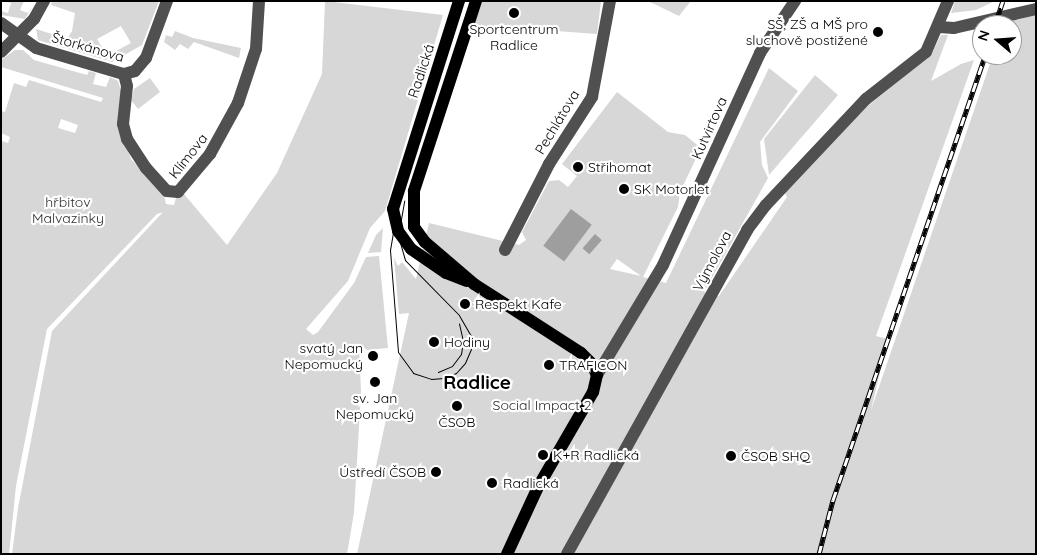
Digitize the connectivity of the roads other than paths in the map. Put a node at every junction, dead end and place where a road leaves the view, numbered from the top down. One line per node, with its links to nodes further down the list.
1 (44, 1): 12 (street)
2 (167, 1): 14 (street, Štorkánova)
3 (259, 1): 15 (street, Klímova)
4 (459, 1): 18 (main road, Radlická)
5 (476, 1): 18 (main road, Radlická)
6 (610, 1): 17 (street, Pechlátova)
7 (795, 1): 19 (street, Kutvirtova)
8 (948, 1): 11 (street, Výmolova)
9 (1036, 9): 11 (street)
10 (1, 22): 12 (street, Štorkánova)
11 (939, 27): 21 (street, Výmolova)
12 (20, 34): 13 (street); 14 (street, Štorkánova)
13 (1, 52)
14 (124, 74): 15 (street, Klímova)
15 (167, 191): 16 (street)
16 (168, 205)
17 (504, 250)
18 (474, 284): 19 (main road, Radlická)
19 (597, 375): 20 (main road)
20 (507, 554)
21 (567, 554)

